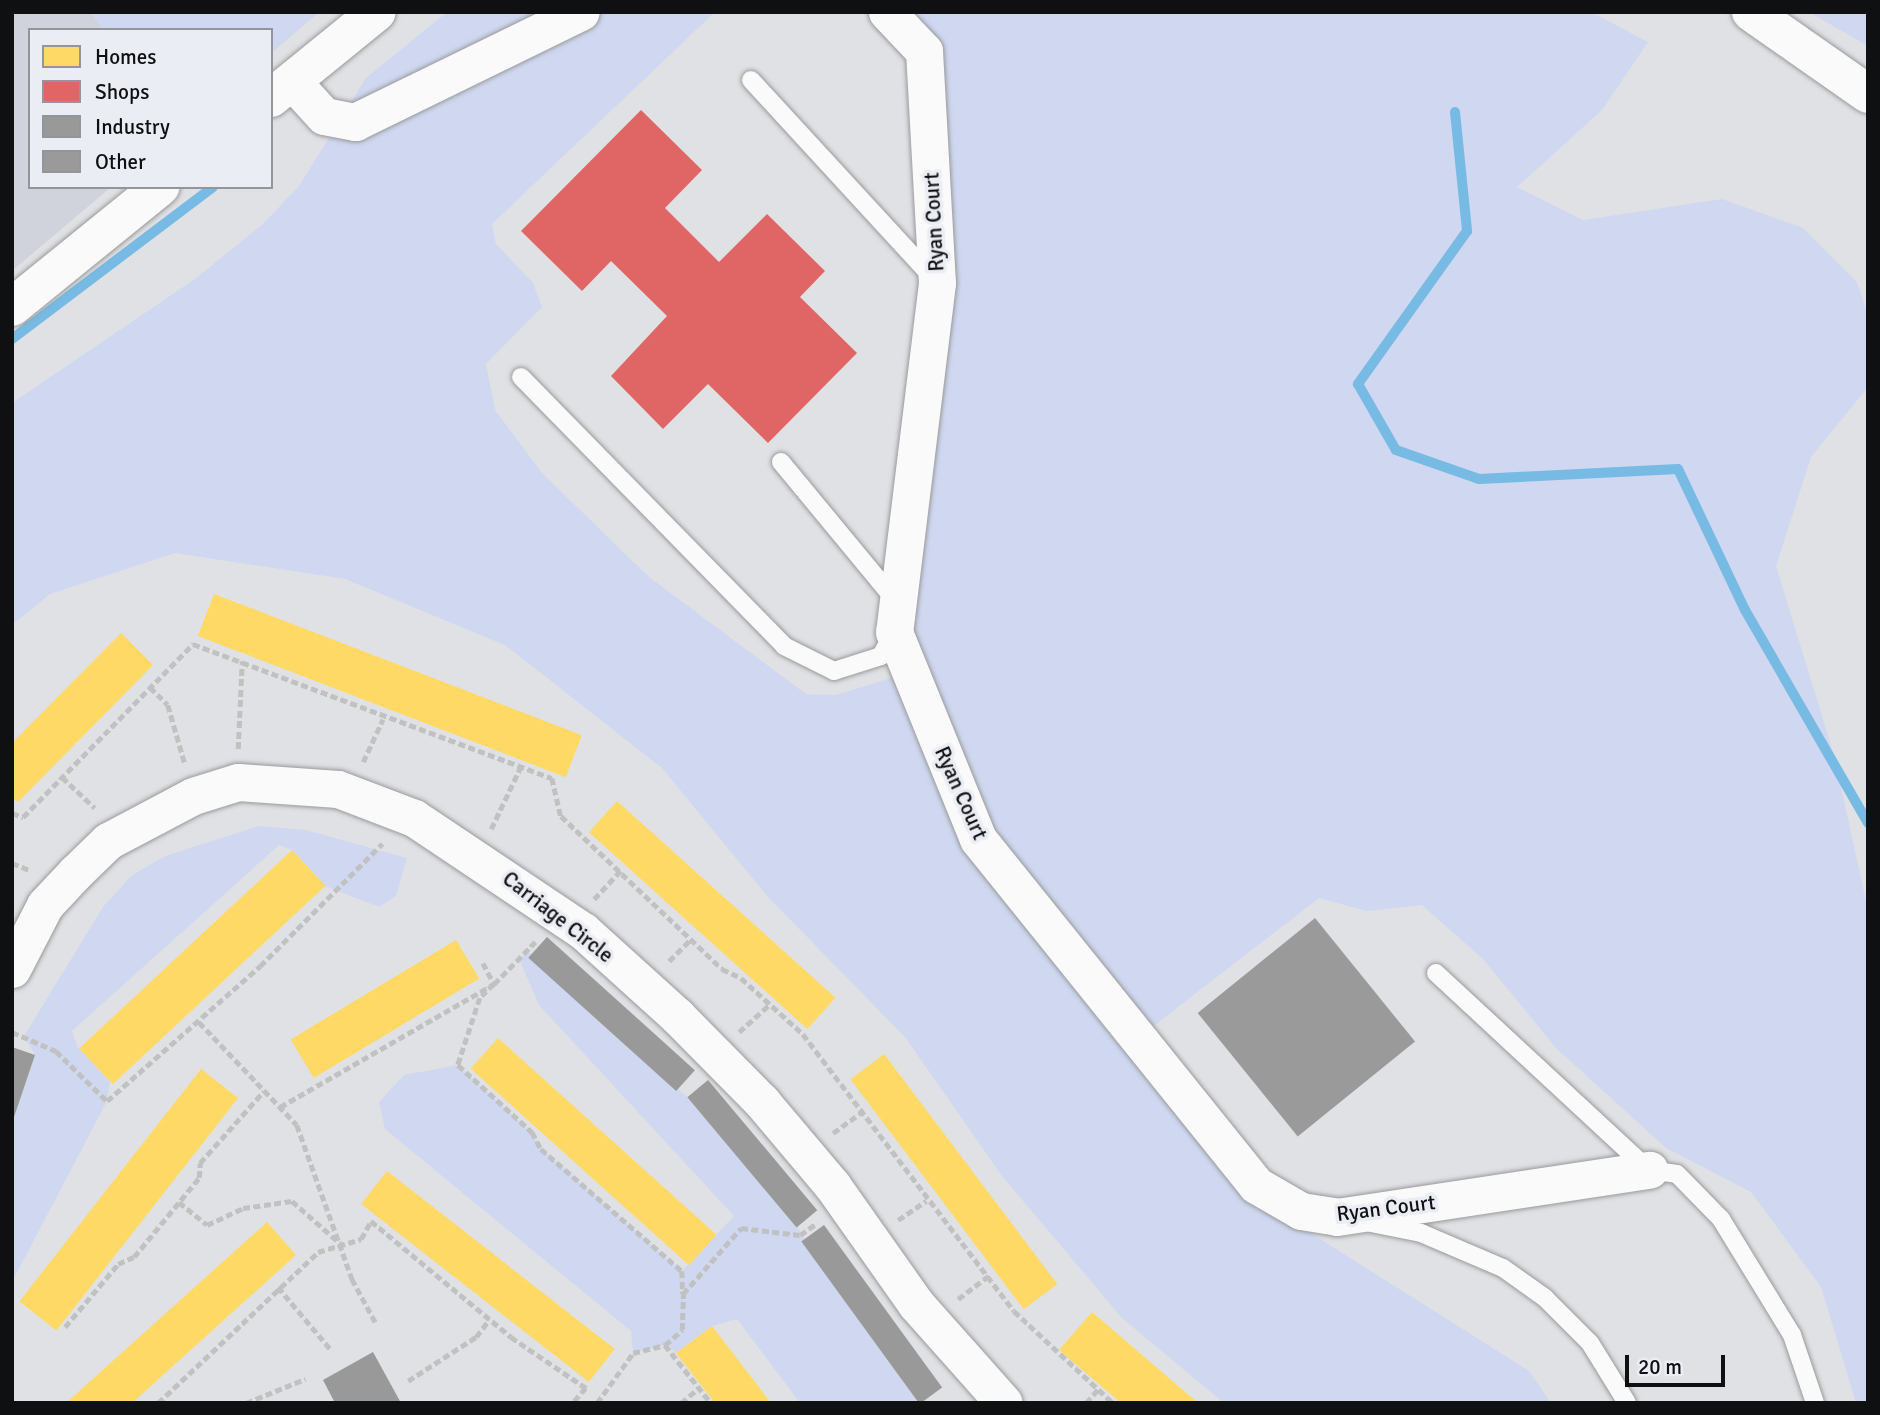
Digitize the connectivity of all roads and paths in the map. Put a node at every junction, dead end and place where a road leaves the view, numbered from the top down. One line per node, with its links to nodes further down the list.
1 (377, 12): 6 (main road)
2 (581, 12): 6 (street)
3 (887, 12): 9 (street, Ryan Court)
4 (1751, 12): 7 (main road)
5 (751, 80): 9 (lane)
6 (282, 89)
7 (1868, 94)
8 (158, 189): 10 (main road)
9 (937, 283): 13 (street, Ryan Court)
10 (12, 307)
11 (521, 377): 13 (lane)
12 (781, 462): 13 (lane)
13 (895, 617): 39 (street, Ryan Court)
14 (242, 661): 15 (path); 16 (path); 17 (path)
15 (150, 687): 19 (path); 21 (path)
16 (383, 719): 18 (path); 20 (path)
17 (238, 722)
18 (522, 766): 22 (path); 26 (path)
19 (62, 777): 24 (path); 25 (path)
20 (353, 795): 21 (street, Carriage Circle); 23 (street, Carriage Circle)
21 (193, 796): 25 (street, Carriage Circle)
22 (500, 807)
23 (396, 811): 28 (street, Carriage Circle); 33 (path)
24 (12, 813)
25 (116, 836): 30 (street, Carriage Circle)
26 (622, 869): 27 (path); 52 (path)
27 (613, 878)
28 (560, 915): 32 (path); 59 (street, Carriage Circle)
29 (483, 962): 32 (path)
30 (12, 969)
31 (1436, 973): 37 (lane)
32 (494, 984): 36 (path); 43 (path)
33 (199, 1022): 34 (path); 35 (path)
34 (12, 1032)
35 (264, 1090): 36 (path); 38 (path)
36 (279, 1107): 41 (path)
37 (1649, 1170): 39 (street, Ryan Court); 63 (lane)
38 (180, 1202): 41 (path); 46 (path)
39 (1337, 1217): 62 (lane)
40 (800, 1235): 43 (path)
41 (342, 1246): 42 (path); 44 (path); 45 (path)
42 (278, 1287): 48 (path); 53 (path)
43 (683, 1294): 47 (path)
44 (489, 1320): 50 (path); 55 (path)
45 (377, 1325)
46 (65, 1327)
47 (665, 1345): 51 (path); 56 (path)
48 (332, 1351)
49 (305, 1379): 54 (path)
50 (408, 1381)
51 (699, 1388): 57 (path); 58 (path)
52 (1098, 1389): 60 (path); 61 (path)
53 (158, 1403)
54 (246, 1403)
55 (573, 1403)
56 (597, 1403)
57 (681, 1403)
58 (711, 1403)
59 (1004, 1403)
60 (1086, 1403)
61 (1113, 1403)
62 (1627, 1403)
63 (1815, 1403)

